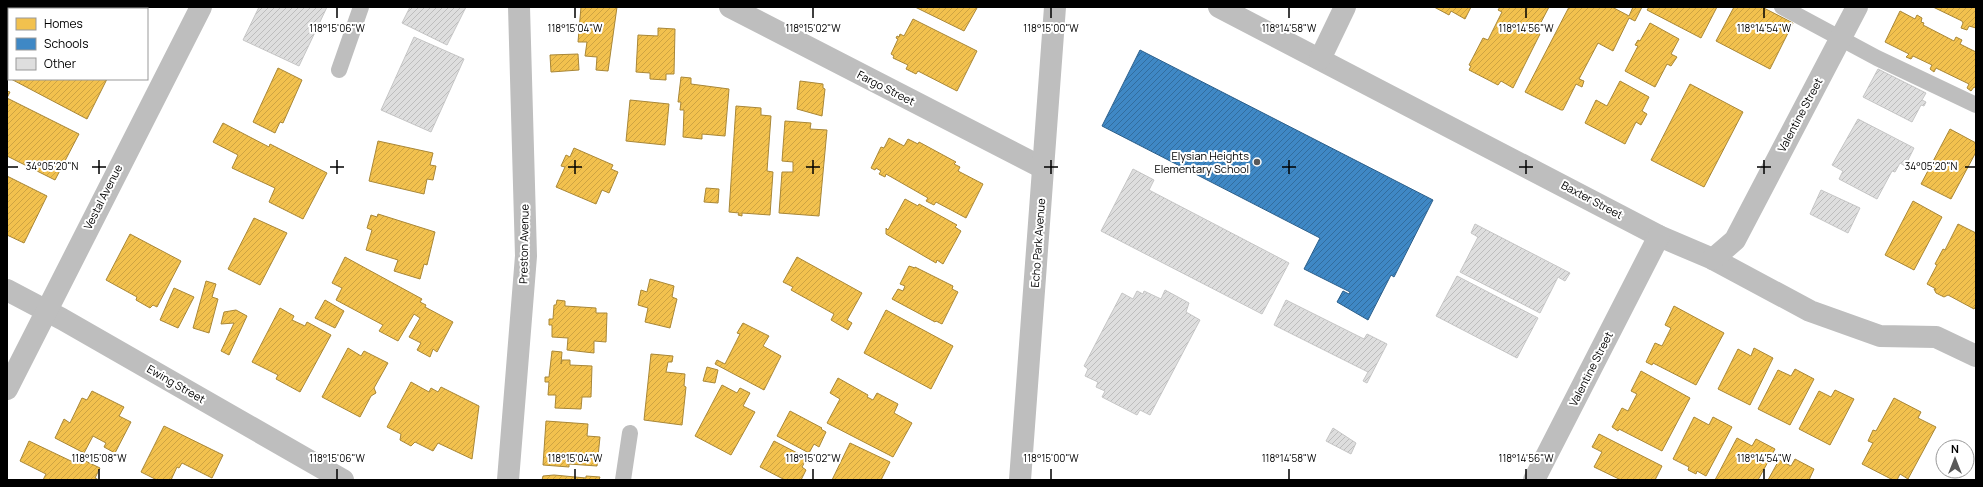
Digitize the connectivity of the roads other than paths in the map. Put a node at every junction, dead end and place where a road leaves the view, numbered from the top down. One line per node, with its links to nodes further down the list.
1 (201, 7): 18 (street, Vestal Avenue)
2 (361, 7): 12 (lane)
3 (519, 7): 23 (street, Preston Avenue)
4 (730, 7): 14 (street, Fargo Street)
5 (1055, 7): 14 (street, Echo Park Avenue)
6 (1219, 7): 11 (street, Baxter Street)
7 (1345, 7): 11 (street)
8 (1782, 7): 10 (lane)
9 (1857, 7): 10 (street, Valentine Street)
10 (1840, 39): 13 (lane); 16 (street, Valentine Street)
11 (1320, 59): 15 (street, Baxter Street)
12 (339, 70)
13 (1976, 105)
14 (1043, 168): 25 (street, Echo Park Avenue)
15 (1659, 236): 16 (street, Baxter Street); 26 (street, Valentine Street)
16 (1713, 259): 19 (street, Baxter Street)
17 (7, 290): 18 (street, Ewing Street)
18 (46, 310): 20 (street, Vestal Avenue); 22 (street, Ewing Street)
19 (1976, 356)
20 (7, 388)
21 (630, 433): 24 (lane)
22 (343, 480)
23 (508, 480)
24 (623, 480)
25 (1020, 480)
26 (1534, 480)

